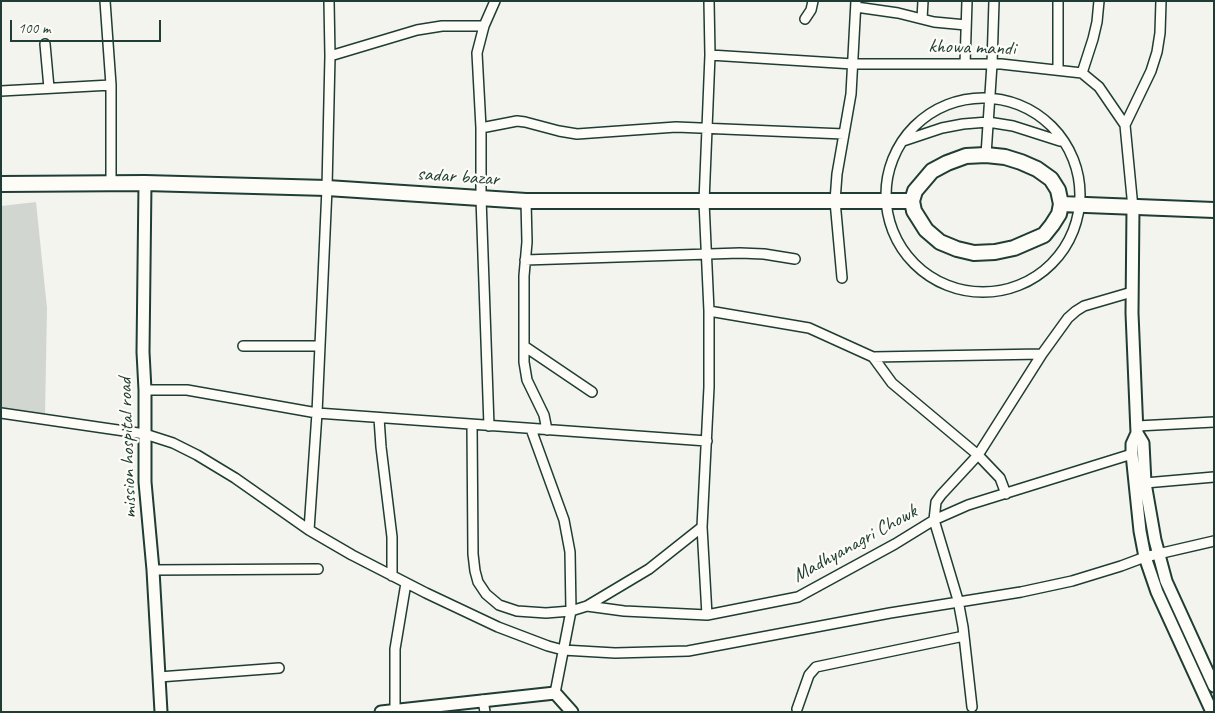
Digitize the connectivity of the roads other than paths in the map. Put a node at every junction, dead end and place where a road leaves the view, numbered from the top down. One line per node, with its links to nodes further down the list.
1 (105, 1): 25 (street)
2 (329, 1): 19 (street)
3 (495, 1): 16 (street)
4 (709, 1): 18 (street)
5 (813, 1): 13 (street)
6 (923, 1): 14 (street)
7 (968, 1): 15 (street)
8 (994, 1): 22 (street)
9 (1058, 1): 23 (street)
10 (1099, 1): 24 (street)
11 (1161, 1): 30 (street)
12 (856, 4): 14 (street); 20 (street)
13 (805, 19)
14 (922, 19): 15 (street)
15 (966, 25): 21 (street)
16 (484, 26): 19 (street); 31 (street)
17 (45, 44): 26 (street)
18 (710, 55): 20 (street, khowa mandi); 32 (street)
19 (330, 56): 40 (street)
20 (853, 64): 21 (street, khowa mandi); 33 (street)
21 (965, 64): 22 (street, khowa mandi)
22 (992, 64): 23 (street, khowa mandi); 28 (street)
23 (1058, 70): 24 (street, khowa mandi)
24 (1082, 73): 30 (street)
25 (111, 85): 26 (street); 37 (street)
26 (49, 88): 27 (street)
27 (1, 91)
28 (990, 96): 29 (street); 34 (street); 35 (street)
29 (988, 122): 34 (street); 35 (street); 36 (street)
30 (1125, 125): 49 (street)
31 (480, 128): 32 (street); 41 (street)
32 (708, 128): 33 (street); 46 (street)
33 (844, 134): 43 (street)
34 (903, 141): 44 (street)
35 (1062, 142): 48 (street)
36 (986, 154): 45 (main road); 47 (main road)
37 (111, 183): 38 (main road, sadar bazar); 39 (main road, sadar bazar)
38 (146, 183): 40 (main road, sadar bazar); 62 (street, mission hospital road)
39 (1, 184)
40 (327, 188): 41 (main road, sadar bazar); 58 (street)
41 (481, 198): 42 (main road, sadar bazar); 69 (street)
42 (526, 201): 46 (main road, sadar bazar); 53 (street)
43 (835, 201): 44 (main road, sadar bazar); 46 (main road, sadar bazar); 54 (street)
44 (887, 201): 45 (main road, sadar bazar); 48 (street)
45 (912, 201): 47 (main road)
46 (704, 202): 51 (street)
47 (1061, 204): 48 (main road)
48 (1082, 205): 49 (main road)
49 (1133, 208): 50 (main road); 55 (street)
50 (1214, 210)
51 (706, 253): 52 (street); 53 (street); 56 (street)
52 (794, 259)
53 (525, 260): 59 (street)
54 (842, 278)
55 (1132, 292): 60 (street); 72 (street)
56 (708, 310): 61 (street); 74 (street)
57 (243, 346): 58 (street)
58 (320, 346): 65 (street)
59 (524, 346): 63 (street); 71 (street)
60 (1042, 354): 61 (street); 76 (street)
61 (873, 357): 76 (street)
62 (145, 390): 65 (street); 73 (street, mission hospital road)
63 (592, 392)
64 (1, 413): 73 (street)
65 (317, 413): 66 (street); 82 (street)
66 (379, 418): 68 (street); 88 (street)
67 (1214, 422): 72 (street)
68 (472, 425): 69 (street); 92 (street)
69 (489, 426): 70 (street)
70 (531, 429): 71 (street); 92 (street)
71 (547, 430): 74 (street)
72 (1137, 430): 75 (street); 78 (street)
73 (146, 434): 82 (street); 87 (street, mission hospital road)
74 (707, 441): 81 (street)
75 (1132, 454): 79 (street, Madhyanagri Chowk); 85 (street)
76 (978, 455): 79 (street); 80 (street)
77 (1214, 478): 78 (street)
78 (1145, 483): 84 (street)
79 (1006, 494): 80 (street, Madhyanagri Chowk)
80 (934, 520): 90 (street); 93 (street, Madhyanagri Chowk)
81 (702, 527): 91 (street); 93 (street)
82 (309, 530): 88 (street)
83 (1214, 541): 84 (street)
84 (1158, 553): 85 (street); 98 (street)
85 (1145, 556): 90 (street); 108 (street)
86 (318, 569): 87 (street)
87 (153, 570): 97 (street, mission hospital road)
88 (392, 576): 89 (street)
89 (406, 583): 95 (street); 103 (street)
90 (958, 600): 94 (street); 95 (street)
91 (586, 606): 92 (street); 93 (street, Madhyanagri Chowk)
92 (571, 612): 95 (street)
93 (707, 615)
94 (964, 636): 101 (street); 102 (street)
95 (563, 650): 99 (street)
96 (279, 668): 97 (street)
97 (159, 676): 104 (street, mission hospital road)
98 (1214, 686)
99 (555, 693): 100 (street); 107 (street)
100 (483, 700): 103 (street); 106 (street)
101 (972, 707)
102 (797, 709)
103 (395, 710): 105 (street)
104 (161, 712)
105 (381, 712)
106 (486, 712)
107 (572, 712)
108 (1212, 712)

